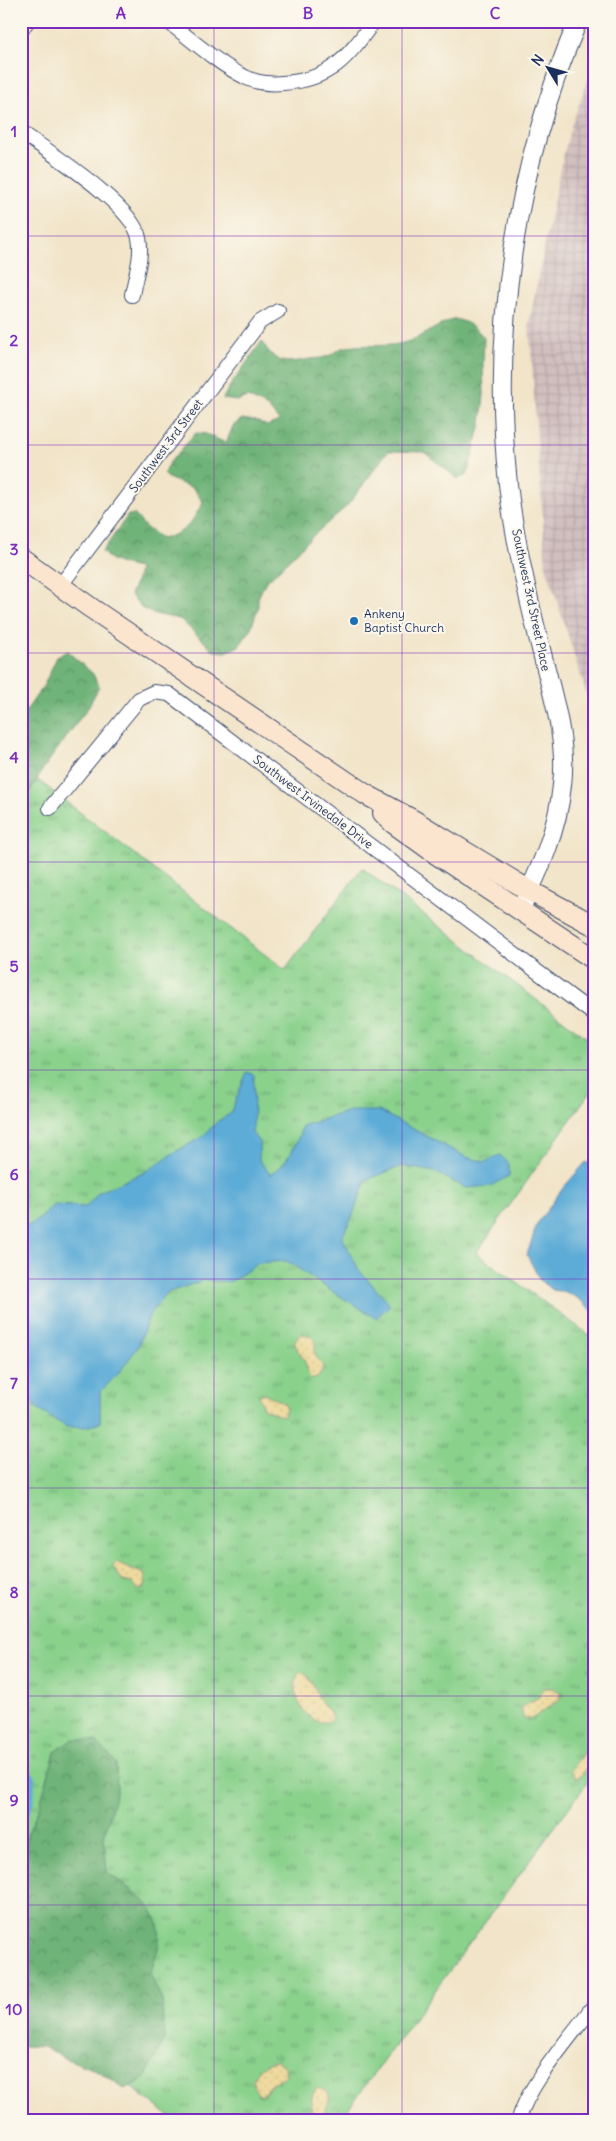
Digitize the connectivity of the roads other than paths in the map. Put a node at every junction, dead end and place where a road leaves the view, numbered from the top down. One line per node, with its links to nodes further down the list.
1 (24, 21): 5 (main road)
2 (167, 21): 3 (street)
3 (374, 21)
4 (578, 21): 13 (street, Southwest 3rd Street Place)
5 (21, 26)
6 (21, 132): 7 (street)
7 (132, 295)
8 (278, 311): 10 (street, Southwest 3rd Street)
9 (21, 558): 10 (main road)
10 (60, 586): 11 (main road)
11 (365, 794): 13 (main road); 14 (main road)
12 (50, 808): 17 (street, Southwest Irvinedale Drive)
13 (530, 891): 14 (street, Southwest 3rd Street Place); 15 (main road)
14 (520, 911): 16 (main road)
15 (595, 926)
16 (595, 960)
17 (595, 1015)
18 (595, 2004): 19 (street)
19 (519, 2120)

